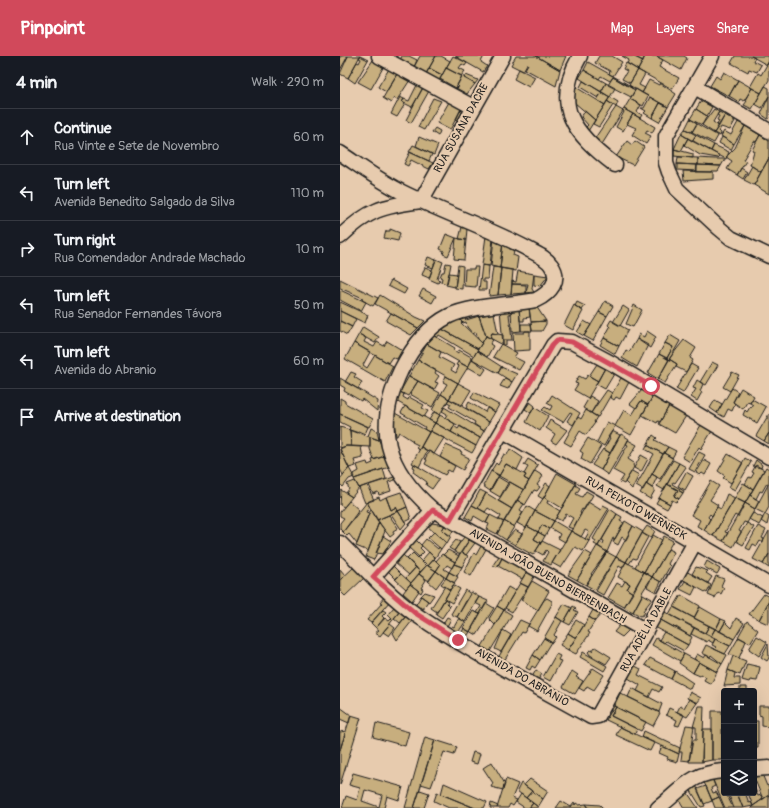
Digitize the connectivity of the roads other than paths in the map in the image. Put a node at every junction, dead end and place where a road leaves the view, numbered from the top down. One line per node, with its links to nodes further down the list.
1 (379, 56): 6 (street)
2 (503, 56): 6 (street, RUA SUSANA DACRE)
3 (580, 56): 9 (street)
4 (712, 56): 5 (street)
5 (694, 87): 7 (street); 12 (street)
6 (473, 107): 10 (street, RUA SUSANA DACRE)
7 (769, 131)
8 (340, 153): 10 (street)
9 (615, 164)
10 (421, 201): 11 (street); 15 (street, AVENIDA JOÃO BUENO BIERRENBACH)
11 (340, 238)
12 (769, 256)
13 (503, 431): 14 (street); 16 (street); 17 (street, RUA PEIXOTO WERNECK)
14 (769, 457)
15 (433, 510): 16 (street, AVENIDA JOÃO BUENO BIERRENBACH); 19 (street)
16 (450, 520): 21 (street, AVENIDA JOÃO BUENO BIERRENBACH)
17 (695, 542): 20 (street, RUA PEIXOTO WERNECK); 21 (street, RUA ADÉLIA DABLE)
18 (340, 543): 19 (street, AVENIDA DO ABRANIO)
19 (373, 577): 22 (street, AVENIDA DO ABRANIO)
20 (769, 585)
21 (646, 631): 22 (street, RUA ADÉLIA DABLE)
22 (596, 717)
23 (769, 768): 24 (street)
24 (757, 769)
25 (721, 771): 26 (street)
26 (658, 808)

